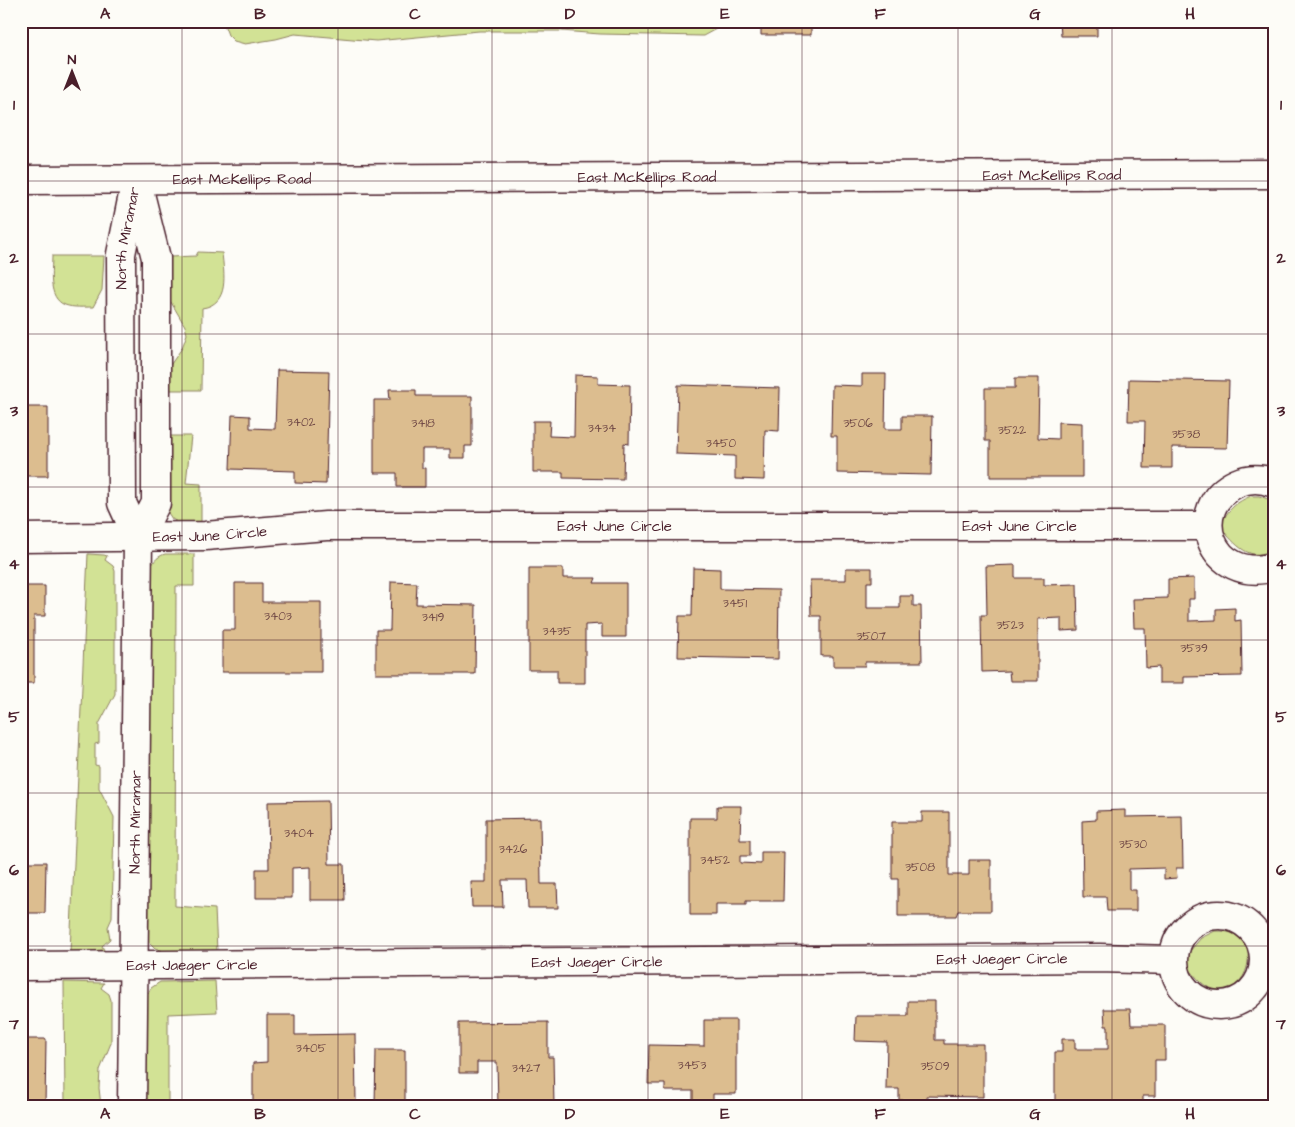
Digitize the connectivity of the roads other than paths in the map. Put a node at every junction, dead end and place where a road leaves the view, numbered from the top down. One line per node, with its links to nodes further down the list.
1 (1274, 174): 3 (street, East McKellips Road)
2 (21, 180): 3 (street, East McKellips Road)
3 (136, 180): 7 (street, North Miramar)
4 (1274, 483): 5 (street)
5 (1208, 526): 7 (street, East June Circle); 8 (street)
6 (21, 538): 7 (street, East June Circle)
7 (138, 538): 10 (street, North Miramar)
8 (1274, 567)
9 (1173, 960): 10 (street, East Jaeger Circle)
10 (133, 965): 11 (street, East Jaeger Circle); 12 (street, North Miramar)
11 (21, 966)
12 (132, 1106)

